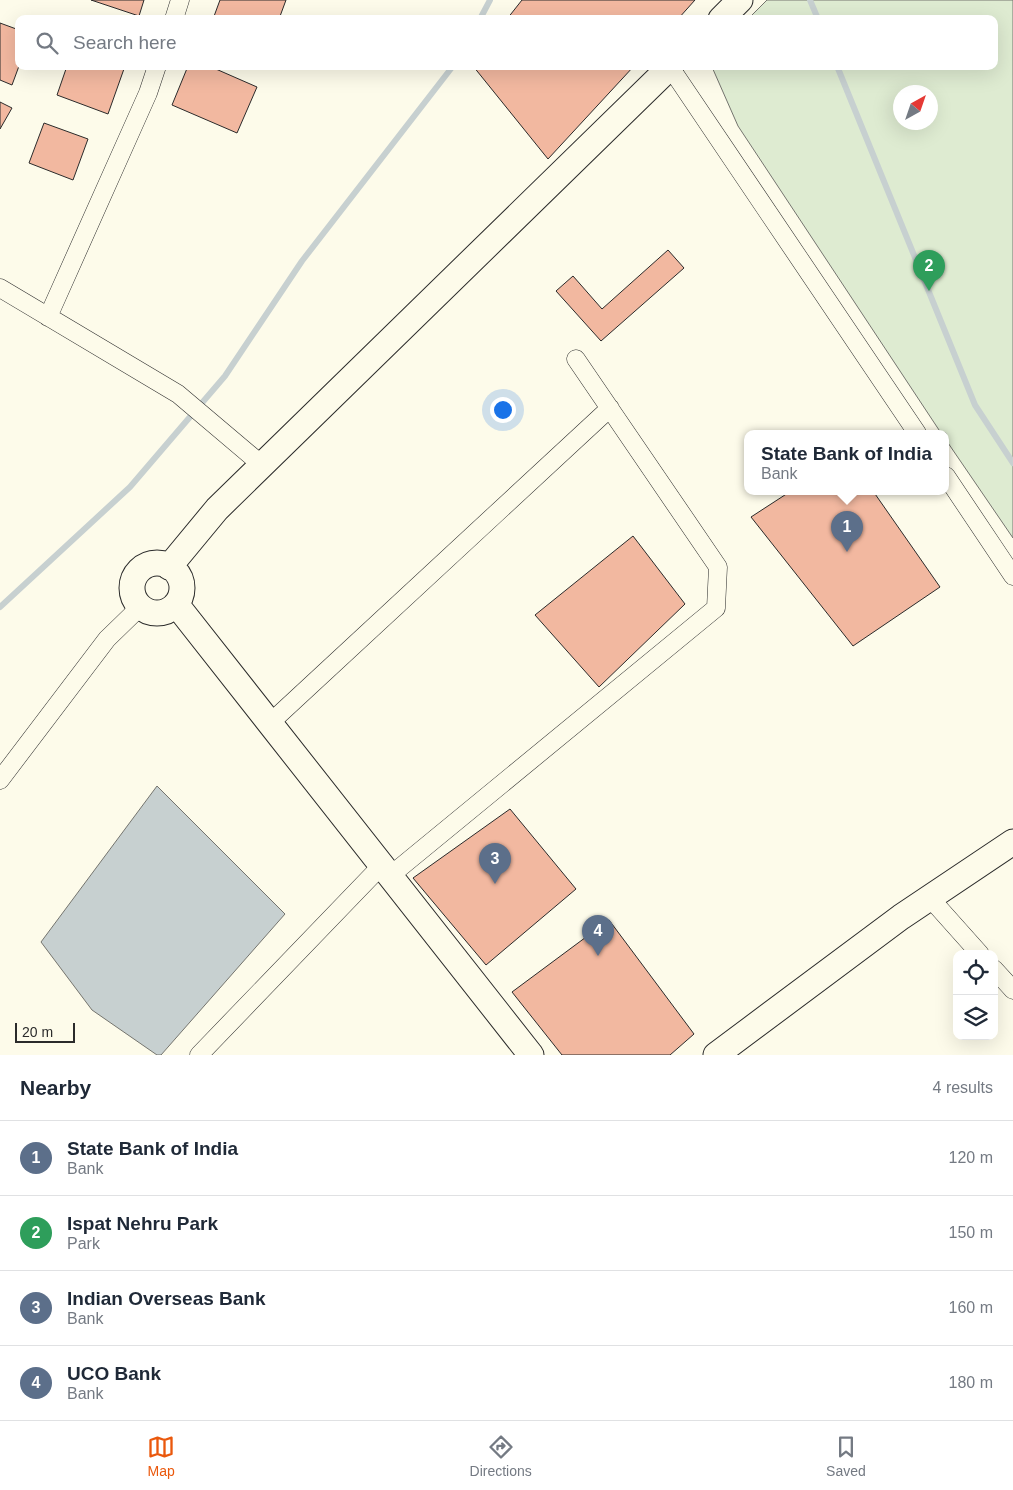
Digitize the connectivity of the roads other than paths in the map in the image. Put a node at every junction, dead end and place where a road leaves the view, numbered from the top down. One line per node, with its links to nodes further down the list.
1 (180, 0): 3 (street)
2 (740, 0): 4 (street)
3 (175, 15)
4 (724, 15)
5 (156, 70): 9 (street)
6 (668, 70): 13 (street)
7 (673, 70): 12 (street)
8 (0, 288): 9 (street)
9 (48, 317): 13 (street)
10 (576, 359): 11 (street)
11 (610, 408): 19 (street); 22 (street)
12 (915, 430)
13 (262, 465): 15 (street)
14 (949, 480): 16 (street)
15 (169, 567): 17 (street); 18 (street)
16 (1013, 576)
17 (176, 604): 18 (street); 19 (street)
18 (140, 607): 20 (street)
19 (270, 723): 22 (street)
20 (0, 780)
21 (1013, 842): 23 (street)
22 (386, 870): 27 (street); 28 (street)
23 (930, 898): 24 (street); 29 (street)
24 (976, 950)
25 (998, 973): 26 (street)
26 (1013, 990)
27 (199, 1055)
28 (531, 1055)
29 (716, 1055)

